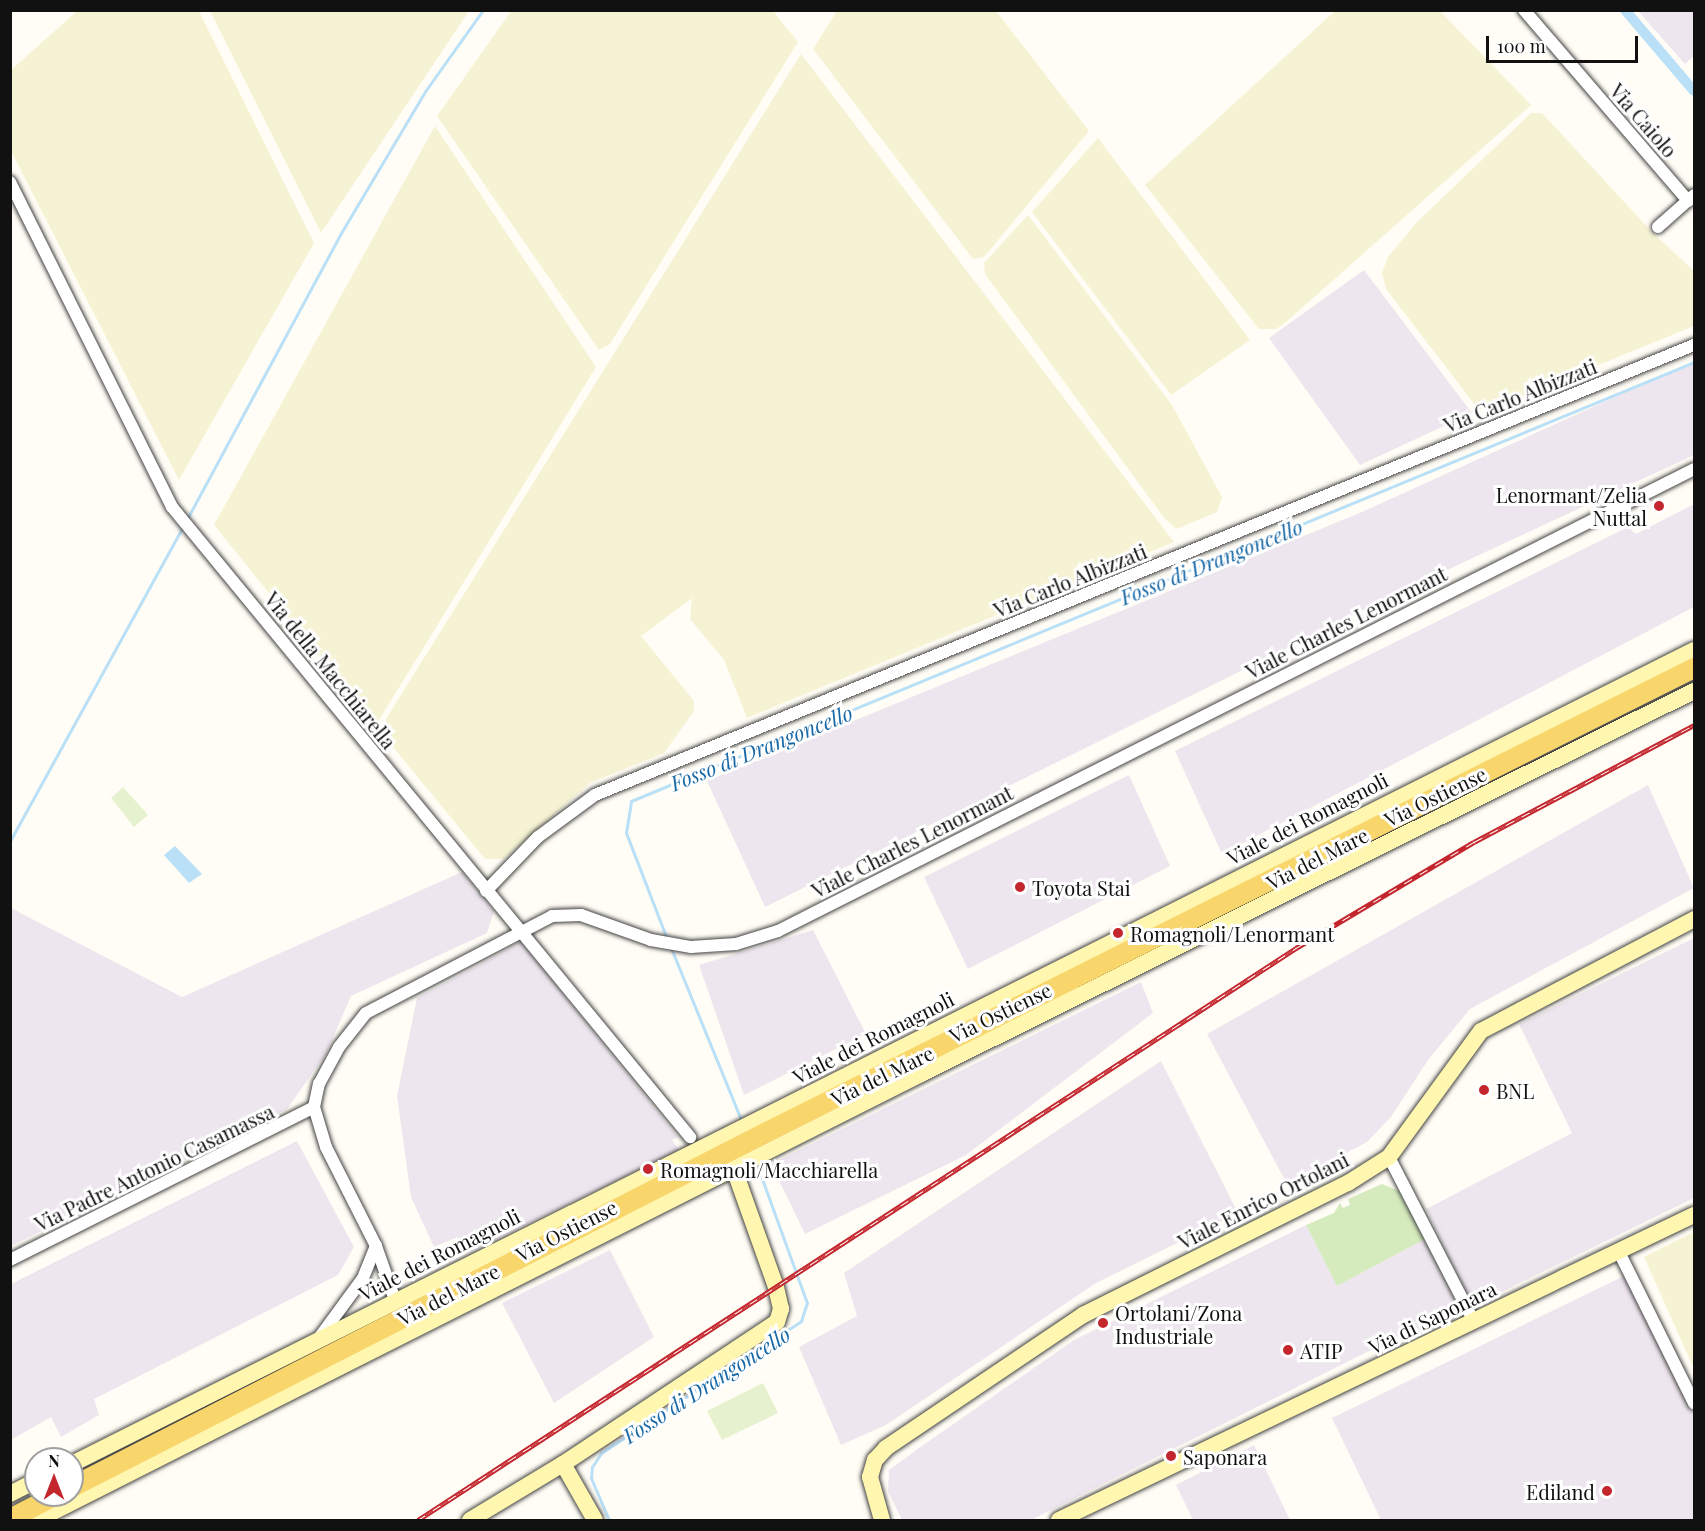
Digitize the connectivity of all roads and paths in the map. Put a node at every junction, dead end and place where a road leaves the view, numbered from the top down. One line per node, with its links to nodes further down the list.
1 (1524, 10): 3 (street, Via Caiolo)
2 (10, 182): 10 (street, Via della Macchiarella)
3 (1691, 198): 4 (street, Via Caiolo)
4 (1658, 227)
5 (1695, 345): 10 (street, Via Carlo Albizzati)
6 (1695, 469): 12 (street, Viale Charles Lenormant)
7 (1695, 650): 14 (main road, Viale dei Romagnoli)
8 (1695, 668): 14 (main road, Via del Mare)
9 (1695, 691): 14 (main road, Via Ostiense)
10 (486, 891): 12 (street, Via della Macchiarella)
11 (1695, 919): 17 (main road, Viale Enrico Ortolani)
12 (519, 931): 13 (street, Viale Charles Lenormant); 15 (street, Via della Macchiarella)
13 (314, 1107): 20 (street); 22 (street, Via Padre Antonio Casamassa)
14 (767, 1132): 16 (main road, Via del Mare); 18 (main road, Via Ostiense)
15 (690, 1137)
16 (737, 1138): 23 (main road, Viale dei Romagnoli); 29 (main road, Via del Mare)
17 (1389, 1157): 24 (street); 37 (main road, Viale Enrico Ortolani)
18 (734, 1169): 28 (main road); 34 (main road, Via Ostiense)
19 (1695, 1215): 21 (main road, Via di Saponara)
20 (376, 1246): 23 (street); 25 (street)
21 (1619, 1252): 24 (main road, Via di Saponara); 26 (street)
22 (10, 1260)
23 (395, 1300): 25 (main road, Viale dei Romagnoli)
24 (1473, 1320): 38 (main road, Via di Saponara)
25 (319, 1338): 27 (main road, Viale dei Romagnoli)
26 (1695, 1403)
27 (84, 1458)
28 (562, 1464): 35 (main road); 36 (main road)
29 (84, 1480)
30 (24, 1487): 31 (main road)
31 (10, 1494)
32 (32, 1507): 33 (main road)
33 (10, 1518)
34 (37, 1521)
35 (470, 1521)
36 (595, 1521)
37 (882, 1521)
38 (1059, 1521)

